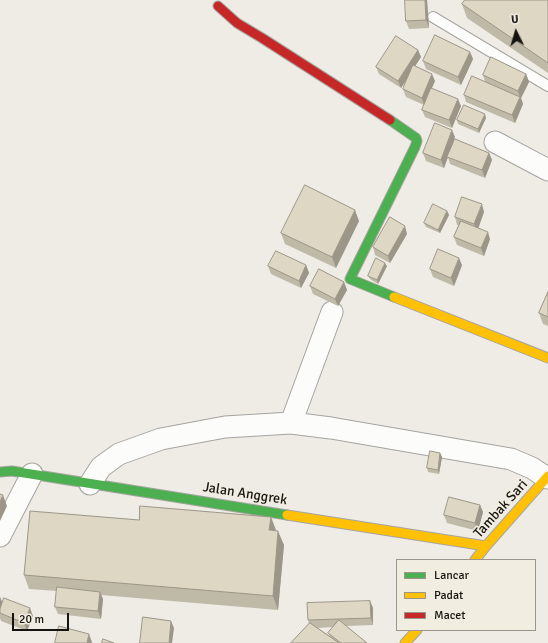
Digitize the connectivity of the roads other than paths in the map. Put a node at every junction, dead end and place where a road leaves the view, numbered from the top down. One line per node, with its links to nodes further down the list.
1 (218, 6): 7 (street)
2 (433, 18): 3 (lane)
3 (548, 86)
4 (495, 142): 5 (street)
5 (548, 170)
6 (332, 312): 8 (street)
7 (548, 358)
8 (291, 423): 11 (street); 12 (street)
9 (0, 472): 10 (street, Jalan Anggrek)
10 (32, 474): 12 (street, Jalan Anggrek); 13 (street)
11 (548, 477): 14 (street, Tambak Sari)
12 (90, 484): 14 (street, Jalan Anggrek)
13 (0, 536)
14 (486, 546): 15 (street, Tambak Sari)
15 (476, 559)
16 (416, 631): 17 (street)
17 (405, 643)

